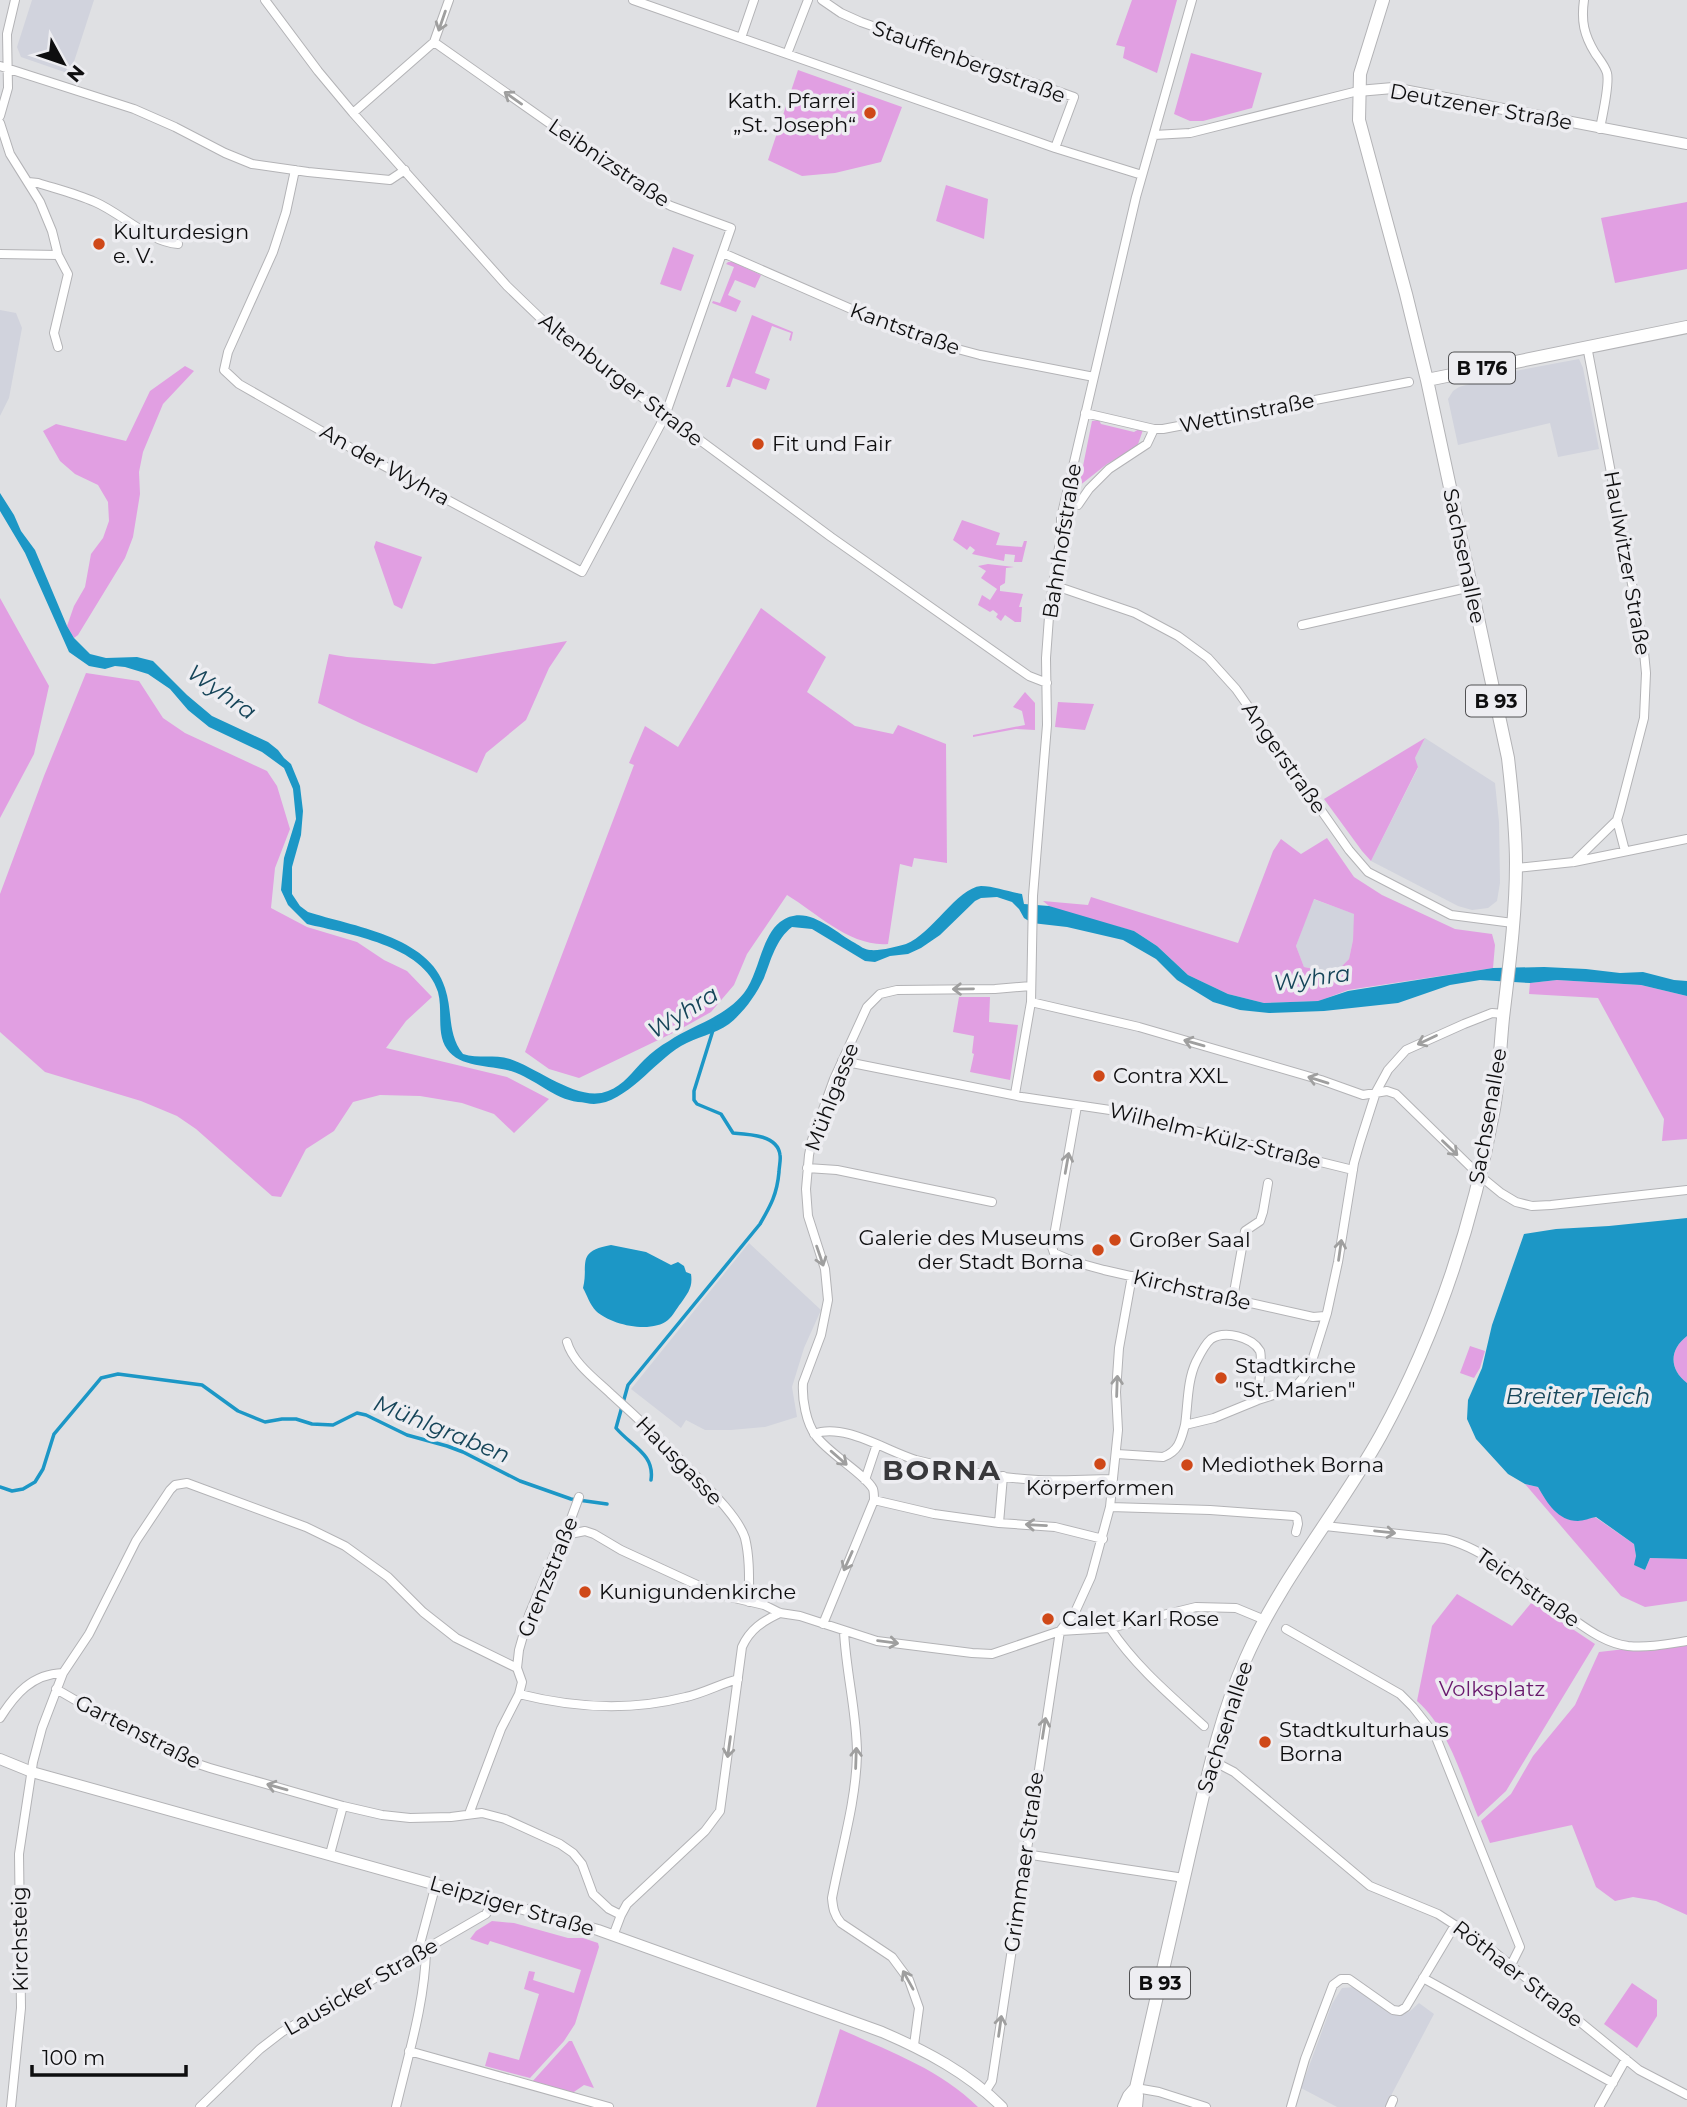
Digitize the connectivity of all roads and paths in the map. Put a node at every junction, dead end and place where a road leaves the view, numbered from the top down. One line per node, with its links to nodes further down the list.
1 (15, 0): 14 (street)
2 (265, 0): 16 (street, Altenburger Straße)
3 (449, 0): 12 (street, one-way to 12)
4 (633, 0): 11 (street)
5 (754, 0): 11 (street)
6 (808, 0): 13 (street)
7 (822, 0): 22 (street, Stauffenbergstraße)
8 (1192, 0): 20 (street, Bahnhofstraße)
9 (1383, 0): 15 (main road, B 93)
10 (1584, 0): 19 (street)
11 (741, 38): 13 (street)
12 (433, 41): 16 (street); 28 (street, Leibnizstraße, one-way to 12)
13 (787, 54): 22 (street)
14 (4, 67): 17 (street); 23 (street)
15 (1358, 91): 19 (street, Deutzener Straße); 20 (street, Deutzener Straße); 35 (main road, Sachsenallee / B 93)
16 (353, 113): 24 (street, Altenburger Straße)
17 (0, 116)
18 (0, 123): 26 (street)
19 (1600, 129): 21 (street, Deutzener Straße)
20 (1154, 135): 25 (street, Bahnhofstraße)
21 (1687, 144)
22 (1055, 148): 25 (street)
23 (295, 170): 24 (street); 38 (street, An der Wyhra)
24 (405, 170): 38 (street, Altenburger Straße)
25 (1142, 175): 34 (street, Bahnhofstraße)
26 (28, 182): 27 (street); 30 (street)
27 (178, 244)
28 (723, 253): 34 (street, Kantstraße); 38 (street, Leibnizstraße)
29 (0, 254): 30 (street)
30 (58, 255): 33 (street)
31 (1687, 327): 32 (main road, B 176)
32 (1587, 346): 35 (main road, B 176); 45 (street, Haulwitzer Straße)
33 (58, 347)
34 (1094, 377): 37 (street, Bahnhofstraße)
35 (1427, 380): 42 (main road, Sachsenallee / B 93)
36 (1409, 382): 39 (street, Wettinstraße)
37 (1085, 413): 39 (street, Wettinstraße); 41 (street, Bahnhofstraße)
38 (665, 416): 44 (street, Altenburger Straße)
39 (1154, 429): 40 (street)
40 (1078, 505)
41 (1053, 584): 44 (street, Bahnhofstraße); 50 (street, Angerstraße)
42 (1471, 587): 43 (street); 49 (main road, Sachsenallee / B 93)
43 (1301, 625)
44 (1047, 683): 51 (street, Bahnhofstraße)
45 (1616, 820): 47 (street); 48 (street, Haulwitzer Straße)
46 (1687, 839): 47 (street)
47 (1625, 851): 48 (street)
48 (1574, 862): 49 (street)
49 (1516, 868): 50 (main road, Sachsenallee / B 93)
50 (1513, 923): 53 (main road, Sachsenallee / B 93)
51 (1031, 986): 52 (street, Bahnhofstraße); 54 (street, Mühlgasse, one-way to 54)
52 (1031, 1003): 55 (street, one-way to 52); 56 (street, Bahnhofstraße)
53 (1504, 1014): 55 (street, one-way to 55); 60 (main road, Sachsenallee / B 93)
54 (842, 1061): 56 (street, Wilhelm-Külz-Straße); 58 (street, Mühlgasse)
55 (1376, 1092): 59 (street); 60 (street, one-way to 60)
56 (1015, 1094): 57 (street, Wilhelm-Külz-Straße)
57 (1077, 1106): 59 (street, Wilhelm-Külz-Straße); 64 (street, Kirchstraße, one-way to 57)
58 (807, 1168): 63 (street); 70 (street, Mühlgasse, one-way to 70)
59 (1353, 1170): 66 (street, one-way to 59)
60 (1479, 1175): 62 (street); 80 (main road, Sachsenallee / B 93)
61 (1268, 1183): 65 (street)
62 (1687, 1189)
63 (992, 1202)
64 (1132, 1276): 65 (street, Kirchstraße); 72 (street, one-way to 64)
65 (1233, 1298): 66 (street, Kirchstraße)
66 (1325, 1316): 68 (street)
67 (567, 1342): 84 (street, Hausgasse)
68 (1258, 1400): 69 (street); 69 (street)
69 (1185, 1425): 72 (street)
70 (814, 1434): 71 (street); 75 (street, one-way to 75)
71 (877, 1444): 73 (street); 75 (street)
72 (1116, 1454): 74 (street)
73 (1003, 1476): 74 (street); 79 (street)
74 (1114, 1479): 78 (street)
75 (865, 1480): 76 (street)
76 (874, 1500): 79 (street); 87 (street, one-way to 87)
77 (578, 1501): 82 (street, Grenzstraße)
78 (1110, 1507): 81 (street); 83 (street)
79 (999, 1523): 83 (street, one-way to 79)
80 (1325, 1526): 86 (main road, Sachsenallee / B 93); 92 (street, Teichstraße, one-way to 92)
81 (1296, 1532)
82 (565, 1535): 84 (street); 93 (street, Grenzstraße)
83 (1102, 1539): 90 (street)
84 (749, 1602): 85 (street)
85 (780, 1614): 87 (street); 95 (street)
86 (1265, 1620): 88 (street); 101 (main road, Sachsenallee / B 93)
87 (823, 1623): 91 (street)
88 (1110, 1628): 90 (street); 99 (street)
89 (1286, 1629): 115 (street)
90 (1060, 1631): 91 (street, one-way to 90); 106 (street, Grimmaer Straße, one-way to 90)
91 (844, 1632): 117 (street, one-way to 91)
92 (1687, 1641)
93 (517, 1668): 94 (street, Kirchsteig); 97 (street, Grenzstraße)
94 (63, 1674): 96 (street, Kirchsteig); 98 (street)
95 (737, 1679): 97 (street); 110 (street, one-way to 110)
96 (56, 1689): 102 (street, Kirchsteig); 103 (street, Gartenstraße, one-way to 96)
97 (519, 1694): 104 (street)
98 (0, 1718)
99 (1204, 1726)
100 (0, 1759): 102 (street, Leipziger Straße)
101 (1211, 1760): 107 (main road, Sachsenallee / B 93); 111 (street, Röthaer Straße)
102 (32, 1772): 105 (street, Leipziger Straße); 125 (street, Kirchsteig)
103 (343, 1806): 104 (street, Gartenstraße); 105 (street)
104 (469, 1814): 110 (street, Gartenstraße)
105 (330, 1854): 108 (street, Leipziger Straße)
106 (1025, 1854): 107 (street); 122 (street, Grimmaer Straße, one-way to 106)
107 (1184, 1878): 121 (main road, Sachsenallee / B 93)
108 (436, 1884): 109 (street, Leipziger Straße); 114 (street)
109 (494, 1900): 112 (street, Leipziger Straße); 113 (street, Lausicker Straße)
110 (621, 1915): 112 (street)
111 (1455, 1925): 115 (street, Röthaer Straße); 116 (street)
112 (613, 1936): 117 (street, Leipziger Straße)
113 (426, 1950): 114 (street, Lausicker Straße); 118 (street)
114 (417, 1955): 126 (street, Lausicker Straße)
115 (1511, 1965): 119 (street, Röthaer Straße)
116 (1423, 1978): 120 (street); 132 (street)
117 (914, 2045): 122 (street, Leipziger Straße)
118 (409, 2051): 127 (street); 128 (street)
119 (1626, 2059): 120 (street); 123 (street, Röthaer Straße)
120 (1612, 2082): 133 (street)
121 (1136, 2088): 129 (main road, Sachsenallee / B 93); 130 (main road, Sachsenallee / B 93); 131 (street)
122 (985, 2092): 124 (street, Leipziger Straße)
123 (1687, 2095)
124 (998, 2105)
125 (11, 2107)
126 (200, 2107)
127 (396, 2107)
128 (609, 2107)
129 (1124, 2107)
130 (1136, 2107)
131 (1206, 2107)
132 (1291, 2107)
133 (1599, 2107)

